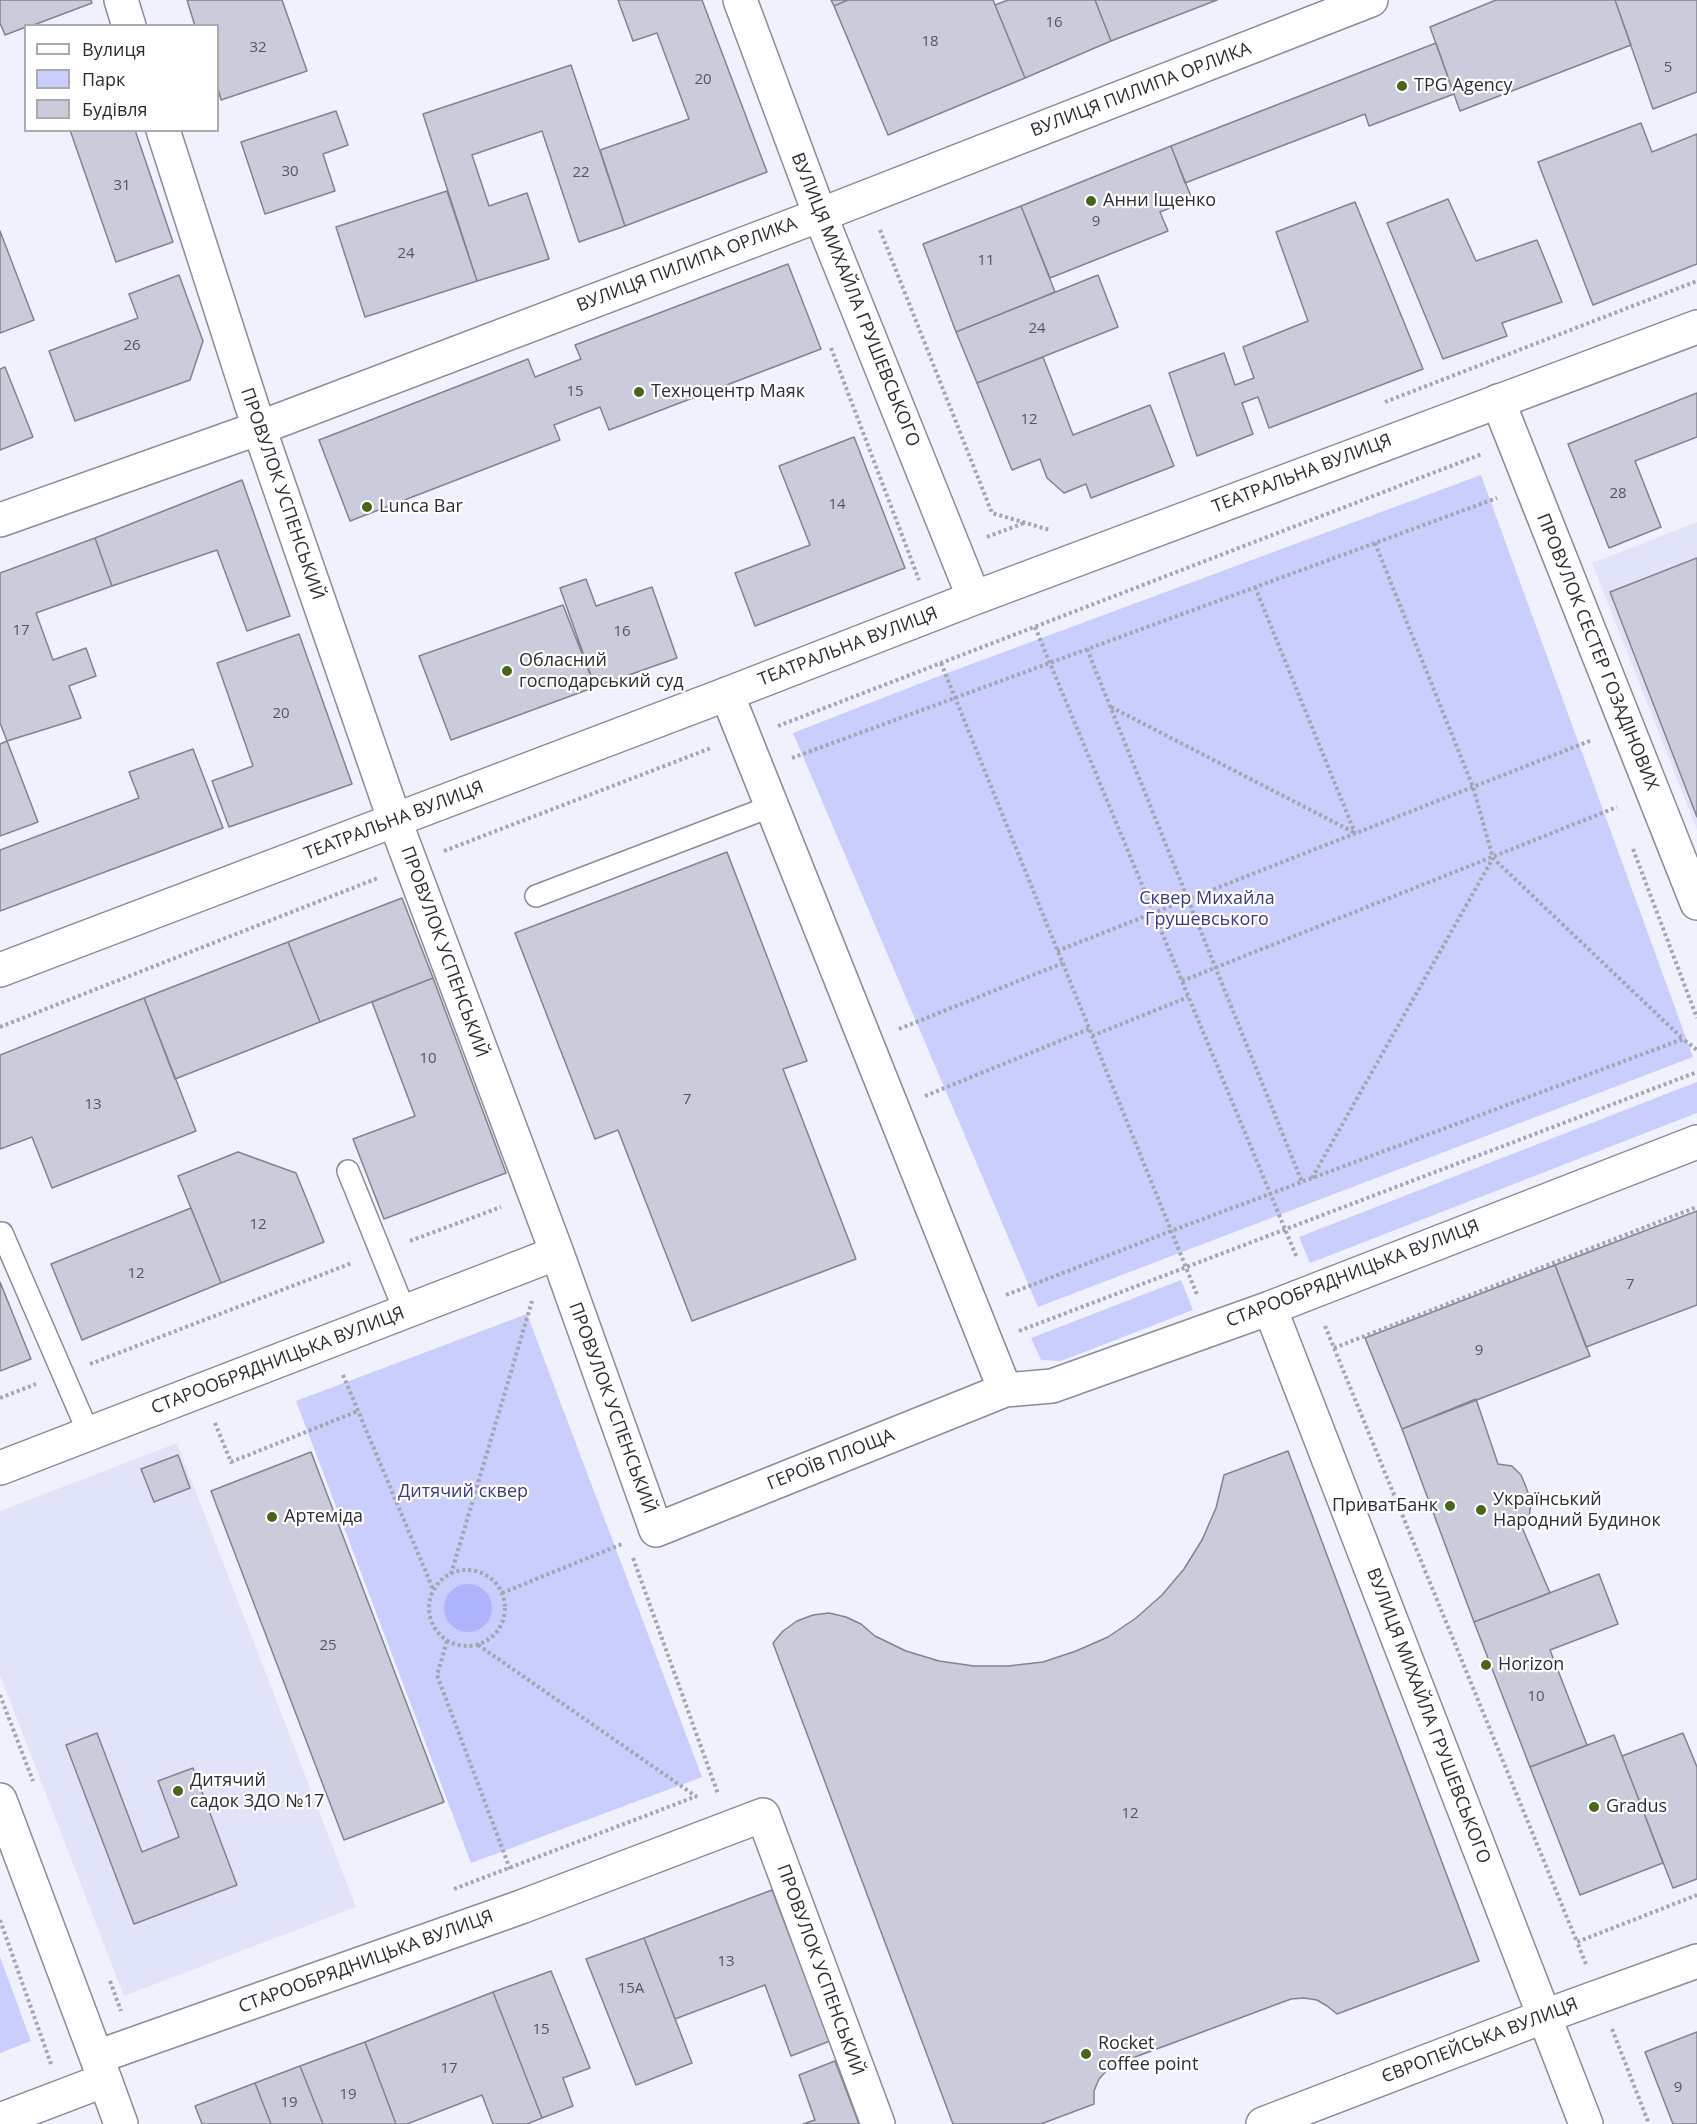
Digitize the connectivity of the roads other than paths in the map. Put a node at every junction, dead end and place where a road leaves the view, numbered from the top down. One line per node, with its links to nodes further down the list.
1 (121, 0): 4 (street)
2 (740, 0): 6 (street, ВУЛИЦЯ МИХАЙЛА ГРУШЕВСЬКОГО)
3 (1371, 0): 6 (street, ВУЛИЦЯ ПИЛИПА ОРЛИКА)
4 (128, 24)
5 (164, 132): 9 (street, ПРОВУЛОК УСПЕНСЬКИЙ)
6 (820, 215): 9 (street, ВУЛИЦЯ ПИЛИПА ОРЛИКА); 11 (street, ВУЛИЦЯ МИХАЙЛА ГРУШЕВСЬКОГО)
7 (1697, 327): 8 (street, ТЕАТРАЛЬНА ВУЛИЦЯ)
8 (1498, 401): 11 (street, ТЕАТРАЛЬНА ВУЛИЦЯ); 16 (street, ПРОВУЛОК СЕСТЕР ГОЗАДІНОВИХ)
9 (259, 428): 10 (street, ВУЛИЦЯ ПИЛИПА ОРЛИКА); 14 (street, ПРОВУЛОК УСПЕНСЬКИЙ)
10 (0, 520)
11 (974, 598): 12 (street, ТЕАТРАЛЬНА ВУЛИЦЯ)
12 (727, 694): 13 (street); 14 (street, ТЕАТРАЛЬНА ВУЛИЦЯ)
13 (772, 806): 15 (lane); 24 (street)
14 (395, 821): 17 (street, ТЕАТРАЛЬНА ВУЛИЦЯ); 21 (street, ПРОВУЛОК УСПЕНСЬКИЙ)
15 (536, 897)
16 (1697, 903)
17 (0, 970)
18 (1697, 1142): 22 (street, СТАРООБРЯДНИЦЬКА ВУЛИЦЯ)
19 (348, 1171): 23 (lane)
20 (2, 1233): 25 (lane)
21 (556, 1253): 23 (street, СТАРООБРЯДНИЦЬКА ВУЛИЦЯ); 27 (street, ПРОВУЛОК УСПЕНСЬКИЙ)
22 (1270, 1308): 24 (street, СТАРООБРЯДНИЦЬКА ВУЛИЦЯ); 31 (street, ВУЛИЦЯ МИХАЙЛА ГРУШЕВСЬКОГО)
23 (405, 1312): 25 (street, СТАРООБРЯДНИЦЬКА ВУЛИЦЯ)
24 (1005, 1390): 27 (street, ГЕРОЇВ ПЛОЩА)
25 (89, 1434): 26 (street, СТАРООБРЯДНИЦЬКА ВУЛИЦЯ)
26 (0, 1468)
27 (656, 1530)
28 (0, 1800): 32 (street)
29 (763, 1815): 32 (street, СТАРООБРЯДНИЦЬКА ВУЛИЦЯ); 35 (street, ПРОВУЛОК УСПЕНСЬКИЙ)
30 (1697, 1961): 31 (street, ЄВРОПЕЙСЬКА ВУЛИЦЯ)
31 (1545, 2016): 36 (street, ЄВРОПЕЙСЬКА ВУЛИЦЯ); 37 (street, ВУЛИЦЯ МИХАЙЛА ГРУШЕВСЬКОГО)
32 (101, 2069): 33 (street, СТАРООБРЯДНИЦЬКА ВУЛИЦЯ); 34 (street)
33 (0, 2120)
34 (121, 2124)
35 (878, 2124)
36 (1263, 2124)
37 (1586, 2124)

